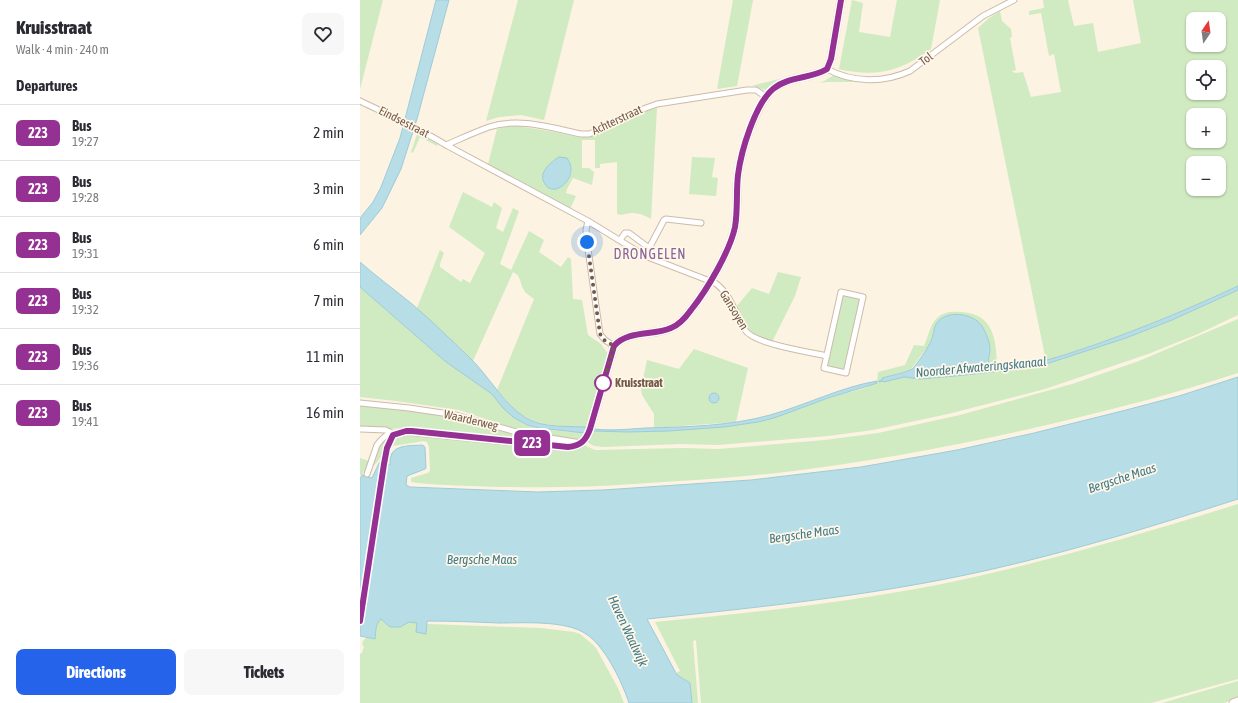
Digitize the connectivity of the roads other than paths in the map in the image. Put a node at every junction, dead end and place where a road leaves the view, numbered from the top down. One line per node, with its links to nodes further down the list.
1 (842, 0): 3 (street)
2 (1014, 0): 3 (street, Tol)
3 (827, 69): 4 (street)
4 (766, 96): 6 (street, Achterstraat); 12 (street)
5 (360, 101): 6 (street, Eindsestraat)
6 (446, 145): 7 (street, Gansoyen)
7 (588, 222): 9 (street, Gansoyen); 13 (street)
8 (701, 222): 10 (street)
9 (620, 240): 10 (street); 11 (street, Gansoyen)
10 (649, 248): 11 (street)
11 (645, 256): 12 (street, Gansoyen)
12 (710, 281): 13 (street); 14 (street, Gansoyen)
13 (614, 346): 18 (street)
14 (827, 356): 14 (street)
15 (360, 403): 18 (street, Waarderweg)
16 (360, 429): 17 (street)
17 (391, 433): 18 (street); 19 (street); 20 (street)
18 (582, 443)
19 (384, 464)
20 (367, 474)
21 (1238, 701): 22 (street)
22 (1233, 703)

